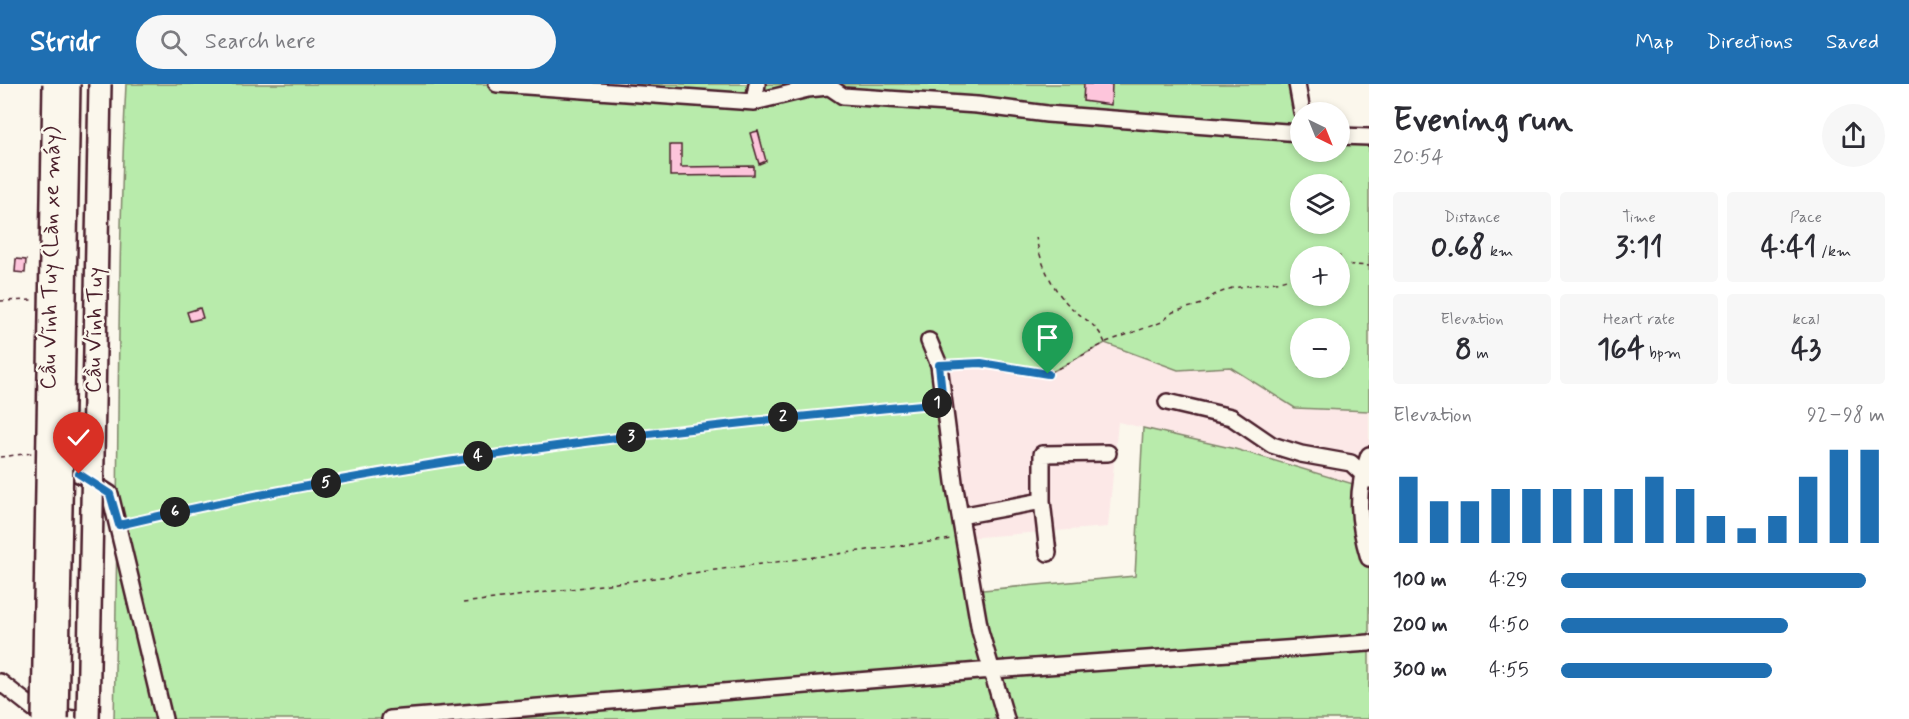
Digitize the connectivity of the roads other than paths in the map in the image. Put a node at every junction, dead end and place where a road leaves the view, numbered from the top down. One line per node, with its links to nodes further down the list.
1 (52, 84): 17 (lane); 26 (highway, Cầu Vĩnh Tuy (Làn xe máy), bridge)
2 (69, 84): 26 (highway, Cầu Vĩnh Tuy, bridge)
3 (100, 84): 28 (highway, Cầu Vĩnh Tuy, bridge)
4 (113, 84): 29 (highway)
5 (497, 84): 9 (lane)
6 (757, 84): 9 (lane)
7 (1297, 84): 10 (lane)
8 (827, 86): 9 (lane); 11 (lane)
9 (754, 102)
10 (1300, 102)
11 (1290, 132)
12 (1350, 136): 13 (lane)
13 (1369, 137)
14 (929, 341): 20 (lane)
15 (1167, 402): 18 (lane)
16 (1108, 453): 19 (lane)
17 (45, 455): 26 (lane); 30 (lane)
18 (1367, 469): 22 (lane)
19 (1042, 501): 20 (lane); 21 (lane)
20 (960, 516): 24 (lane)
21 (1048, 553)
22 (1369, 558)
23 (1369, 643): 24 (lane)
24 (992, 670): 31 (lane); 32 (lane)
25 (0, 682): 26 (lane)
26 (44, 717): 27 (lane)
27 (74, 719)
28 (88, 719)
29 (102, 719)
30 (164, 719)
31 (390, 719)
32 (1006, 719)

